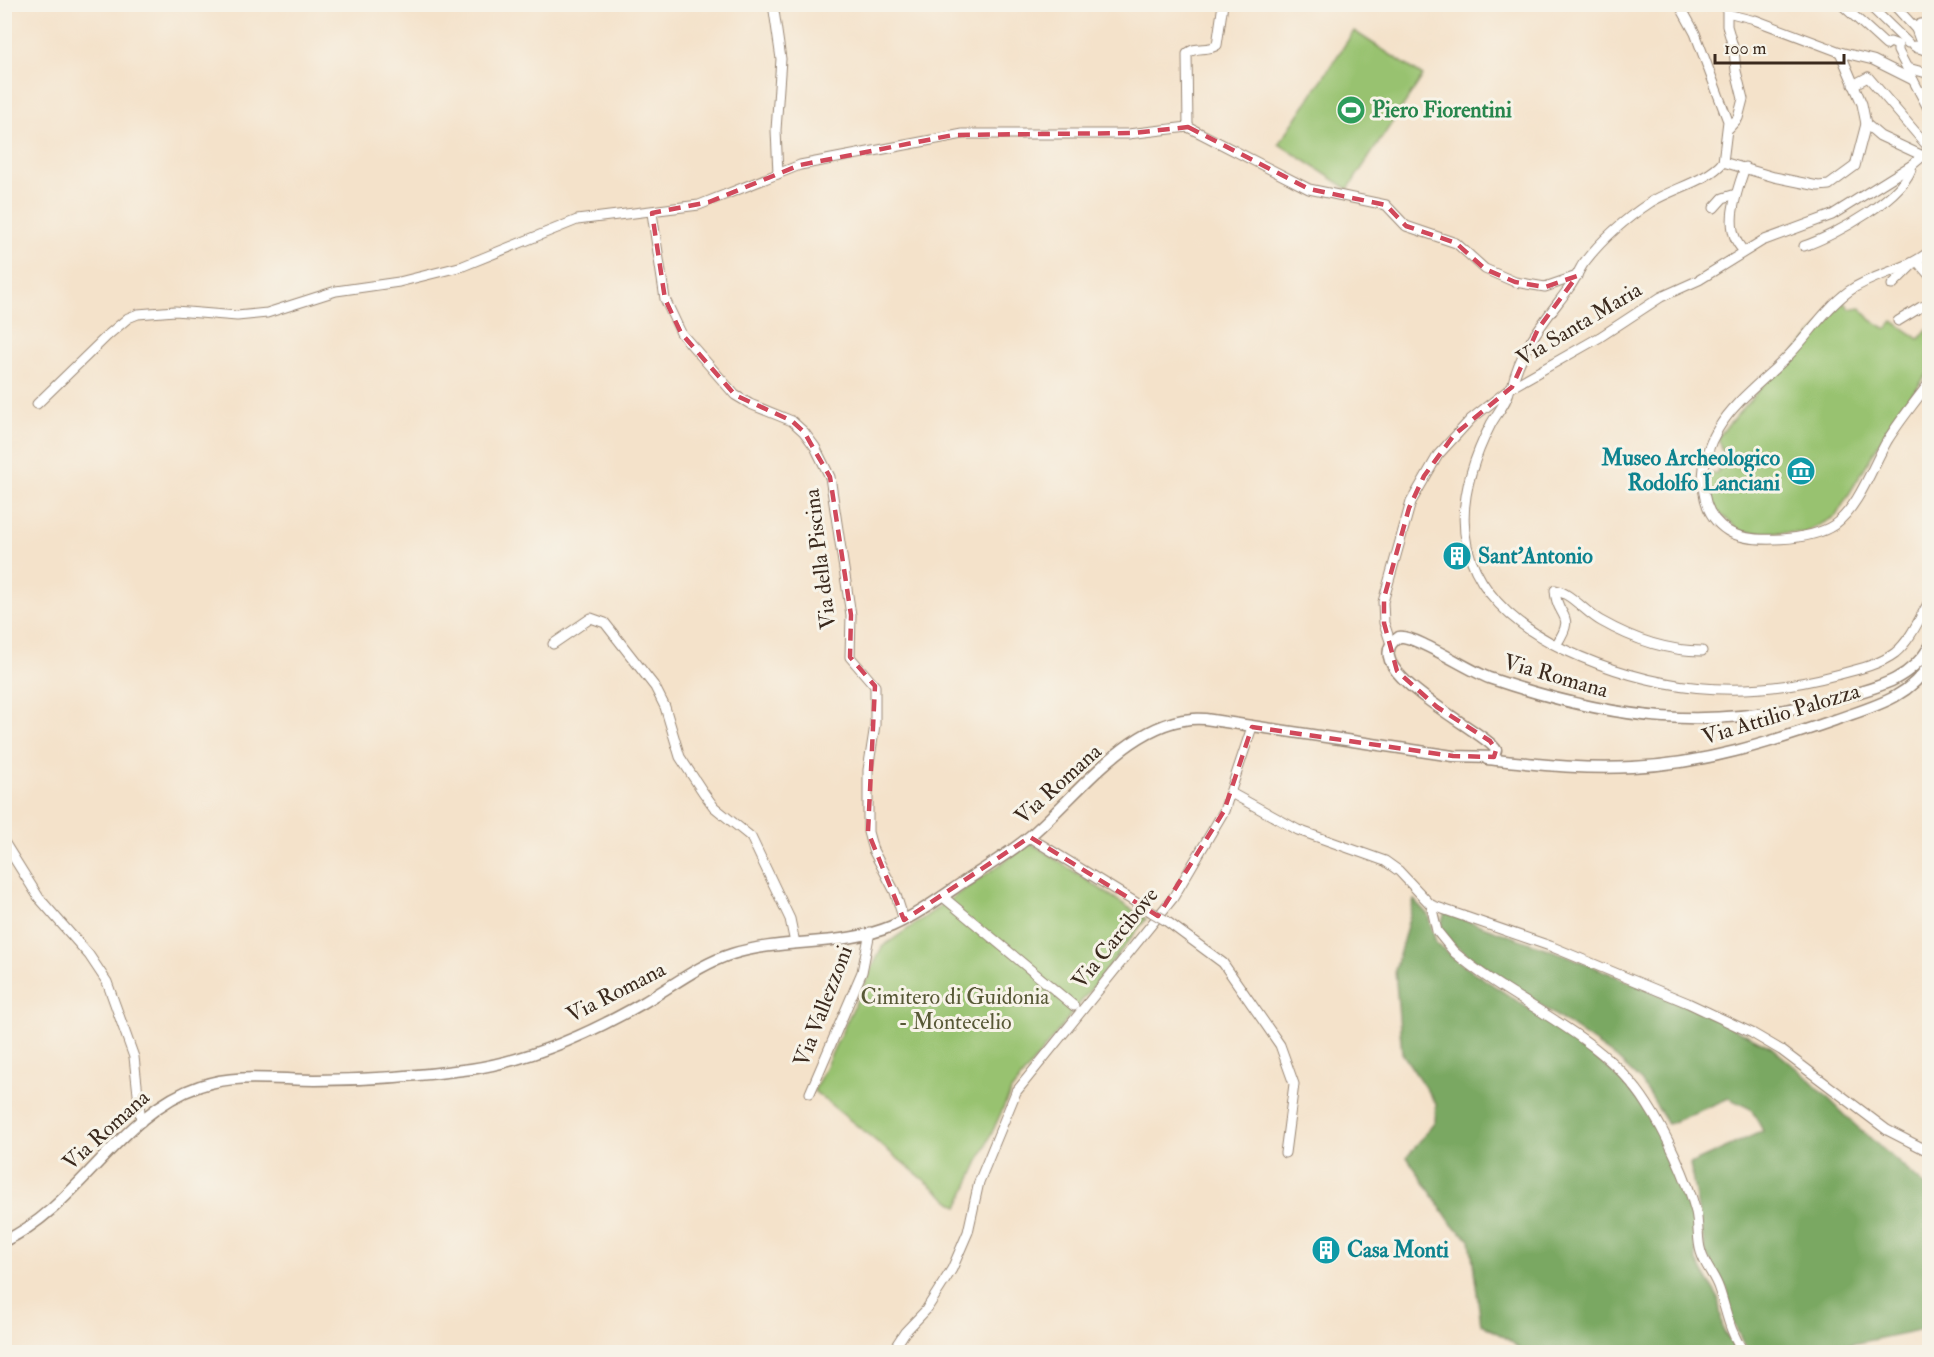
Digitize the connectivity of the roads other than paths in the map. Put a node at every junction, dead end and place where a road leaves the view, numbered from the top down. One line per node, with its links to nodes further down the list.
1 (773, 4): 30 (street)
2 (1223, 4): 24 (street)
3 (1679, 4): 25 (street)
4 (1840, 4): 12 (street)
5 (1868, 4): 11 (street)
6 (1893, 4): 10 (street)
7 (1727, 9): 8 (street); 25 (street)
8 (1755, 20): 14 (street)
9 (1929, 22): 10 (street)
10 (1916, 29): 13 (street)
11 (1908, 43): 12 (street); 13 (street)
12 (1898, 45): 17 (street)
13 (1917, 48): 15 (street)
14 (1840, 52): 16 (street); 21 (street)
15 (1929, 52)
16 (1873, 60): 19 (street); 20 (street)
17 (1908, 68): 18 (street); 20 (street)
18 (1929, 75)
19 (1868, 77): 21 (street); 26 (street)
20 (1913, 80): 22 (street)
21 (1853, 85): 23 (street)
22 (1929, 112)
23 (1866, 124): 26 (street); 29 (street)
24 (1188, 127): 30 (street); 38 (street)
25 (1729, 128): 27 (street)
26 (1927, 152): 28 (street, Via Santa Maria)
27 (1724, 162): 29 (street); 38 (street)
28 (1912, 165): 34 (street); 35 (street, Via Santa Maria)
29 (1745, 167): 31 (street)
30 (778, 174): 33 (street)
31 (1736, 194): 32 (street); 35 (street)
32 (1714, 208)
33 (652, 213): 45 (street); 60 (street, Via della Piscina)
34 (1804, 246)
35 (1744, 251): 44 (street, Via Santa Maria)
36 (1929, 251): 37 (street)
37 (1916, 262): 39 (street); 40 (street); 43 (street)
38 (1576, 276): 44 (street)
39 (1929, 276)
40 (1892, 285)
41 (1929, 305): 42 (street)
42 (1898, 321)
43 (1929, 382)
44 (1511, 387): 48 (street, Via Santa Maria); 49 (street)
45 (37, 404)
46 (1929, 600): 49 (street)
47 (553, 644): 62 (street)
48 (1392, 644): 50 (street, Via Romana); 54 (street)
49 (1556, 645): 51 (street)
50 (1929, 646)
51 (1702, 651)
52 (1929, 663): 54 (street, Via Attilio Palozza)
53 (1252, 727): 54 (street, Via Romana); 55 (street, Via Carcibove); 56 (street, Via Romana)
54 (1484, 759)
55 (1231, 794): 59 (street); 69 (street, Via Carcibove)
56 (1029, 837): 58 (street, Via Romana); 67 (street, bridge)
57 (4, 842): 65 (street)
58 (942, 896): 60 (street, Via Romana); 63 (street)
59 (1431, 905): 66 (street); 70 (street)
60 (904, 920): 61 (street, Via Romana)
61 (870, 932): 62 (street, Via Romana); 64 (street, Via Vallezzoni)
62 (795, 943): 65 (street, Via Romana)
63 (1074, 1006)
64 (810, 1094)
65 (141, 1122): 68 (street, Via Romana)
66 (1929, 1152)
67 (1285, 1153)
68 (4, 1241)
69 (892, 1353)
70 (1744, 1353)

